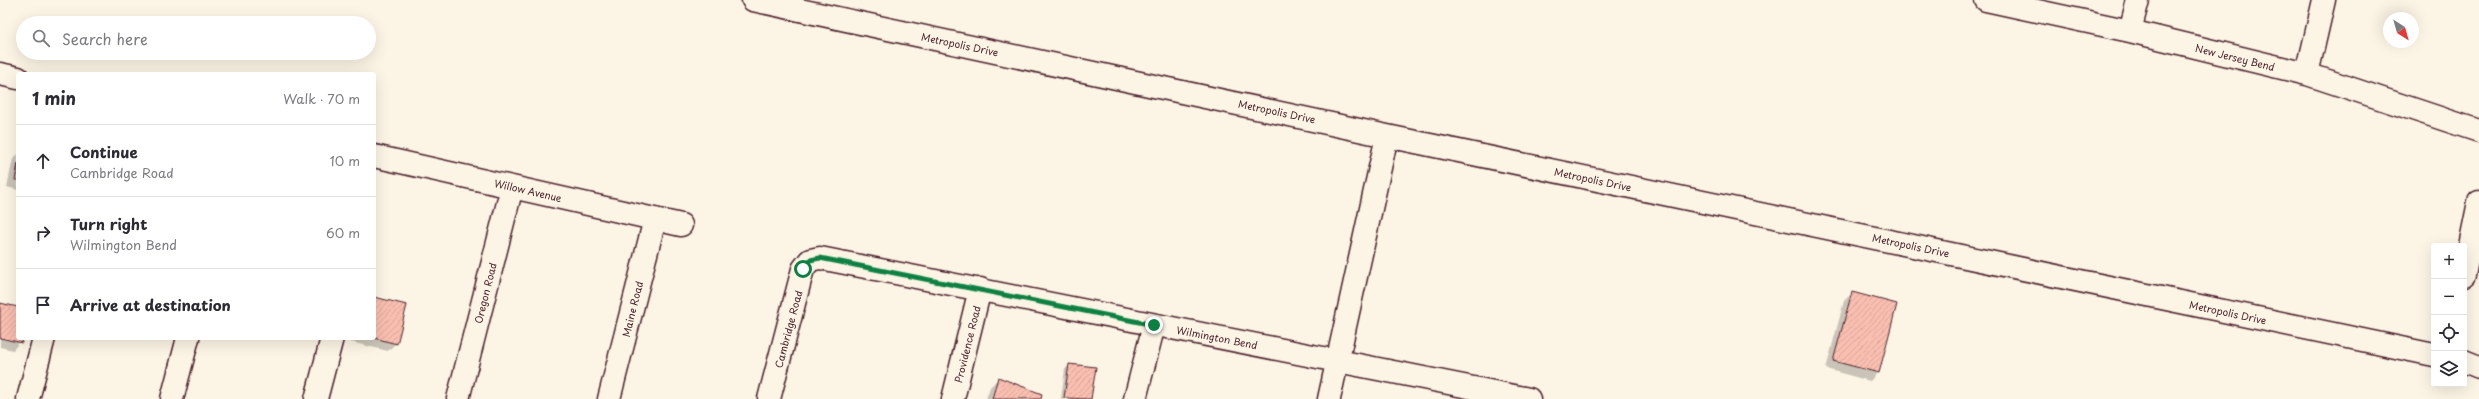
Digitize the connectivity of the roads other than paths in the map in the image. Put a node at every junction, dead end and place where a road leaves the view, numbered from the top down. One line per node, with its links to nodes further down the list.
1 (754, 0): 10 (street, Metropolis Drive)
2 (1986, 0): 5 (street, New Jersey Bend)
3 (2138, 0): 5 (street)
4 (2324, 0): 7 (street)
5 (2130, 31): 7 (street, New Jersey Bend)
6 (0, 74): 8 (street)
7 (2307, 74): 9 (street, New Jersey Bend)
8 (16, 78)
9 (2479, 131)
10 (1387, 136): 23 (street, Metropolis Drive); 24 (street)
11 (376, 161): 12 (street, Willow Avenue)
12 (512, 187): 14 (street, Willow Avenue); 31 (street, Oregon Road)
13 (2479, 202): 17 (street)
14 (655, 219): 15 (street, Willow Avenue); 32 (street, Maine Road)
15 (681, 225)
16 (810, 260): 18 (street, Wilmington Bend); 33 (street, Cambridge Road)
17 (2467, 260)
18 (980, 290): 19 (street, Wilmington Bend); 34 (street, Providence Road)
19 (1154, 325): 24 (street, Wilmington Bend); 35 (street)
20 (43, 340): 28 (street)
21 (187, 340): 29 (street)
22 (331, 340): 30 (street)
23 (2431, 354)
24 (1339, 361): 27 (street, Wilmington Bend); 36 (street)
25 (2467, 362): 26 (street)
26 (2479, 367)
27 (1522, 398)
28 (28, 399)
29 (172, 399)
30 (316, 399)
31 (458, 399)
32 (609, 399)
33 (769, 399)
34 (953, 399)
35 (1135, 399)
36 (1329, 399)

